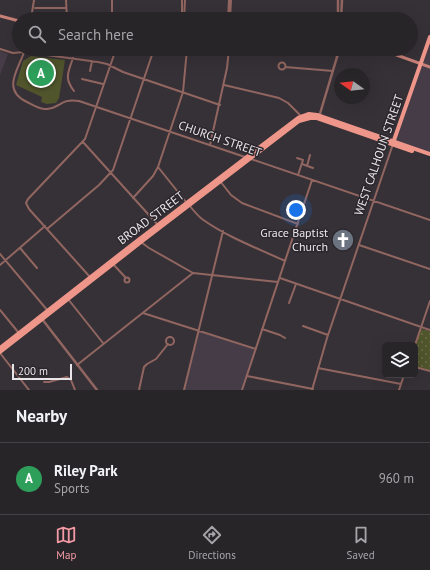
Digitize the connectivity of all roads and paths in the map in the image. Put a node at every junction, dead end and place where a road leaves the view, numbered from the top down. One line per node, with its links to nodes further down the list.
1 (34, 0): 10 (street)
2 (66, 0): 9 (street)
3 (112, 0): 12 (street)
4 (184, 0): 13 (street)
5 (230, 0): 14 (street)
6 (338, 0): 15 (street)
7 (342, 0): 16 (street)
8 (35, 8): 9 (street)
9 (66, 8): 11 (street)
10 (32, 12)
11 (66, 12)
12 (112, 12)
13 (183, 12)
14 (229, 12)
15 (338, 12)
16 (341, 12)
17 (0, 16): 18 (main road)
18 (12, 19)
19 (430, 37): 32 (main road, WEST CALHOUN STREET)
20 (0, 49): 21 (street)
21 (12, 53)
22 (22, 56): 45 (street, CHURCH STREET)
23 (57, 56): 30 (street)
24 (114, 56): 33 (street)
25 (152, 56): 39 (street)
26 (186, 56): 43 (street)
27 (229, 56): 41 (street)
28 (399, 56): 32 (main road)
29 (337, 57): 37 (street)
30 (73, 58): 31 (street); 42 (street)
31 (92, 60): 33 (street); 36 (street)
32 (420, 64): 35 (main road); 51 (main road, WEST CALHOUN STREET)
33 (110, 66): 39 (street); 40 (street)
34 (285, 67): 37 (street)
35 (430, 67)
36 (90, 71)
37 (333, 71): 46 (street)
38 (82, 79): 40 (street)
39 (144, 79): 43 (street); 48 (street)
40 (103, 84): 45 (street)
41 (224, 85): 44 (street); 47 (street)
42 (74, 91)
43 (183, 92): 44 (street); 49 (street)
44 (220, 104): 52 (street)
45 (96, 107): 48 (street, CHURCH STREET); 50 (street)
46 (319, 117): 47 (main road); 51 (main road)
47 (303, 118): 55 (main road, BROAD STREET)
48 (131, 119): 49 (street, CHURCH STREET); 61 (street)
49 (170, 132): 52 (street, CHURCH STREET); 59 (street)
50 (83, 142): 61 (street); 71 (street)
51 (394, 142): 54 (main road); 66 (street, WEST CALHOUN STREET)
52 (210, 145): 55 (street, CHURCH STREET)
53 (310, 155): 58 (street)
54 (430, 155)
55 (248, 158): 62 (street, CHURCH STREET); 63 (main road, BROAD STREET)
56 (297, 158): 57 (street)
57 (302, 164): 58 (street); 62 (street)
58 (307, 166): 60 (street)
59 (158, 167): 65 (street); 67 (street)
60 (313, 168)
61 (111, 173): 65 (street); 71 (street)
62 (298, 175): 64 (street, CHURCH STREET)
63 (220, 180): 67 (main road, BROAD STREET); 69 (street)
64 (312, 180): 66 (street, CHURCH STREET); 69 (street)
65 (133, 198): 70 (street)
66 (374, 201): 68 (street, CHURCH STREET); 74 (street, WEST CALHOUN STREET)
67 (188, 204): 70 (main road, BROAD STREET); 72 (street)
68 (430, 220)
69 (298, 224): 78 (street)
70 (159, 226): 73 (main road, BROAD STREET)
71 (46, 228): 75 (street); 85 (street)
72 (223, 231): 78 (street); 84 (street)
73 (140, 241): 79 (main road, BROAD STREET); 83 (street); 85 (main road, BROAD STREET)
74 (359, 245): 82 (street); 91 (street, WEST CALHOUN STREET)
75 (20, 248): 77 (street); 81 (street)
76 (0, 254): 77 (street)
77 (6, 260): 80 (street); 95 (street)
78 (285, 261): 87 (street)
79 (113, 264): 86 (street); 90 (main road, BROAD STREET)
80 (0, 265)
81 (37, 268)
82 (430, 269)
83 (193, 273): 84 (street); 96 (street)
84 (212, 276): 88 (street); 102 (street)
85 (90, 277): 95 (main road, BROAD STREET)
86 (126, 278)
87 (280, 278): 88 (street); 89 (street)
88 (278, 282): 100 (street)
89 (296, 284): 91 (street); 93 (street)
90 (68, 299): 95 (main road, BROAD STREET); 107 (street)
91 (340, 300): 99 (street); 104 (street, WEST CALHOUN STREET)
92 (430, 301): 99 (street)
93 (289, 303)
94 (0, 310): 103 (street)
95 (49, 312): 97 (main road, BROAD STREET)
96 (143, 313): 102 (street); 107 (street)
97 (41, 318): 103 (main road, BROAD STREET); 111 (main road, BROAD STREET); 112 (street)
98 (303, 326): 104 (street)
99 (421, 327): 101 (street); 106 (street)
100 (262, 329): 105 (street); 110 (street)
101 (430, 330)
102 (199, 331): 110 (street); 124 (street)
103 (19, 333): 109 (main road, BROAD STREET)
104 (328, 335): 113 (street, WEST CALHOUN STREET)
105 (285, 338)
106 (416, 342)
107 (103, 343): 112 (street)
108 (168, 344): 123 (street)
109 (0, 348)
110 (256, 349): 116 (street)
111 (0, 353): 120 (street)
112 (77, 365): 122 (street)
113 (318, 368): 119 (street); 126 (street, WEST CALHOUN STREET)
114 (418, 369): 115 (street)
115 (430, 371)
116 (247, 376): 125 (street); 126 (street)
117 (403, 378): 119 (street)
118 (44, 382): 121 (street)
119 (401, 384): 127 (street)
120 (29, 390)
121 (75, 390)
122 (97, 390)
123 (139, 390)
124 (184, 390)
125 (242, 390)
126 (312, 390)
127 (399, 390)

